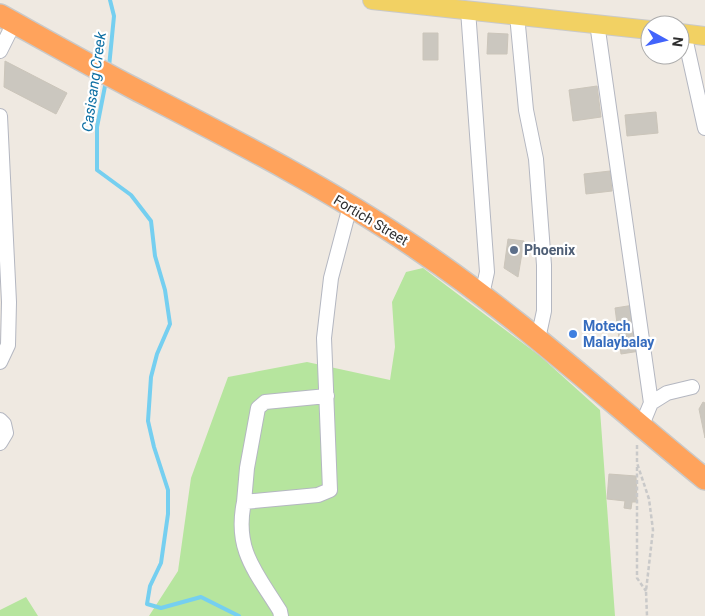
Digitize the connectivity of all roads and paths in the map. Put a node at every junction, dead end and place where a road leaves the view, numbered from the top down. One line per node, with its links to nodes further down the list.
1 (372, 0): 2 (main road)
2 (434, 3): 3 (main road)
3 (468, 10): 4 (main road); 15 (street)
4 (516, 15): 6 (main road); 16 (street)
5 (7, 19): 10 (street); 14 (highway, Fortich Street)
6 (597, 23): 7 (main road); 20 (street)
7 (640, 29)
8 (690, 34): 9 (main road)
9 (705, 36)
10 (0, 51)
11 (690, 65): 13 (street)
12 (0, 116): 17 (street)
13 (705, 128)
14 (350, 206): 15 (highway, Fortich Street); 19 (street)
15 (482, 295): 16 (highway, Fortich Street)
16 (538, 338): 22 (highway, Fortich Street)
17 (0, 362)
18 (692, 387): 20 (street)
19 (326, 396): 26 (street); 26 (street)
20 (651, 403): 22 (street)
21 (0, 420): 23 (street)
22 (642, 425): 24 (path); 25 (highway, Fortich Street)
23 (0, 443)
24 (637, 463): 27 (path); 27 (path)
25 (705, 479)
26 (244, 502): 28 (street)
27 (646, 591): 29 (path)
28 (281, 616)
29 (647, 616)

